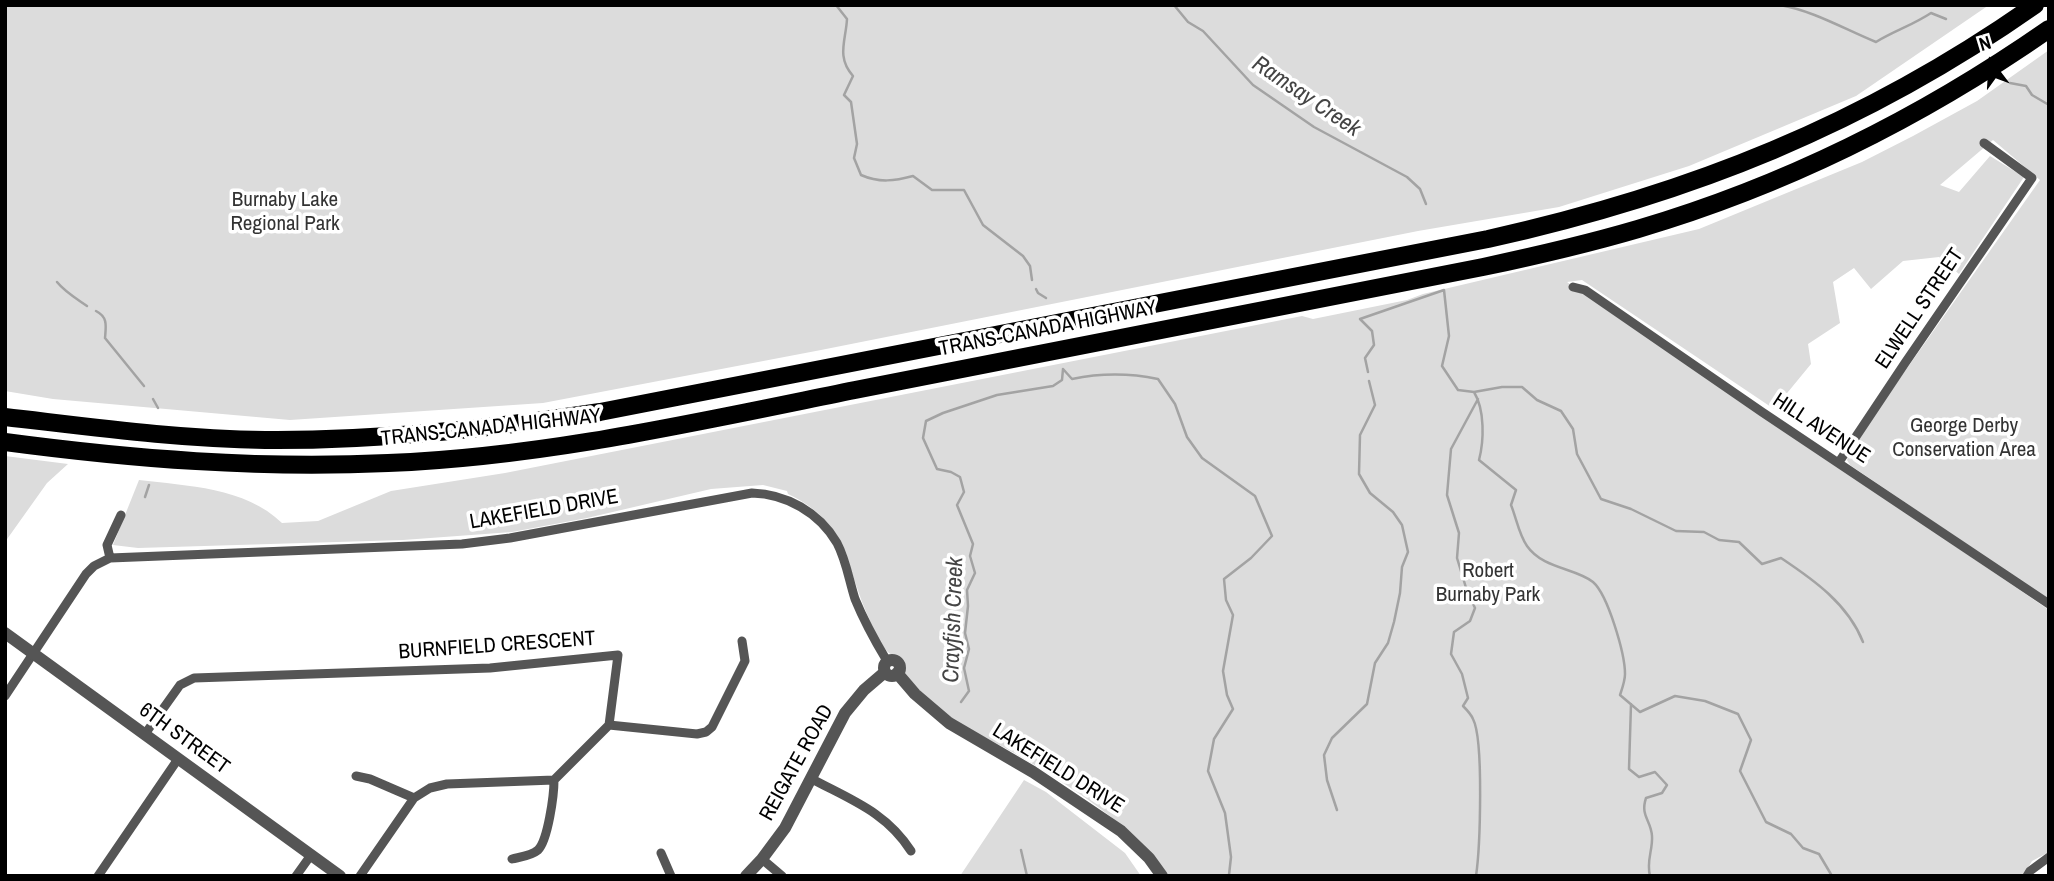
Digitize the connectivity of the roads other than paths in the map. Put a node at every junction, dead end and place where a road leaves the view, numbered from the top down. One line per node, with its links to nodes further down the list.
1 (2035, 5): 5 (highway, TRANS-CANADA HIGHWAY)
2 (2049, 29): 6 (highway, TRANS-CANADA HIGHWAY)
3 (1984, 142): 7 (street, ELWELL STREET)
4 (1573, 287): 7 (street, HILL AVENUE)
5 (5, 417)
6 (5, 443)
7 (1839, 462): 10 (street, HILL AVENUE)
8 (121, 515): 9 (street)
9 (110, 558): 13 (street); 14 (street, LAKEFIELD DRIVE)
10 (2049, 604)
11 (5, 633): 13 (street, 6TH STREET)
12 (742, 640): 16 (street)
13 (34, 653): 15 (street); 17 (street, 6TH STREET)
14 (890, 669): 20 (street, REIGATE ROAD); 36 (street, LAKEFIELD DRIVE)
15 (5, 696)
16 (608, 725): 17 (street, BURNFIELD CRESCENT); 21 (street)
17 (145, 734): 18 (street, 6TH STREET)
18 (178, 759): 25 (street, 6TH STREET); 29 (street)
19 (356, 776): 22 (street)
20 (812, 779): 23 (street); 28 (street, REIGATE ROAD)
21 (554, 780): 22 (street); 27 (street)
22 (414, 798): 32 (street)
23 (911, 850)
24 (661, 853): 33 (street)
25 (311, 855): 30 (street); 31 (street, 6TH STREET)
26 (2049, 857): 37 (street)
27 (512, 859)
28 (762, 859): 34 (street, REIGATE ROAD); 35 (street)
29 (97, 876)
30 (296, 876)
31 (340, 876)
32 (360, 876)
33 (671, 876)
34 (746, 876)
35 (782, 876)
36 (1162, 876)
37 (2027, 876)

